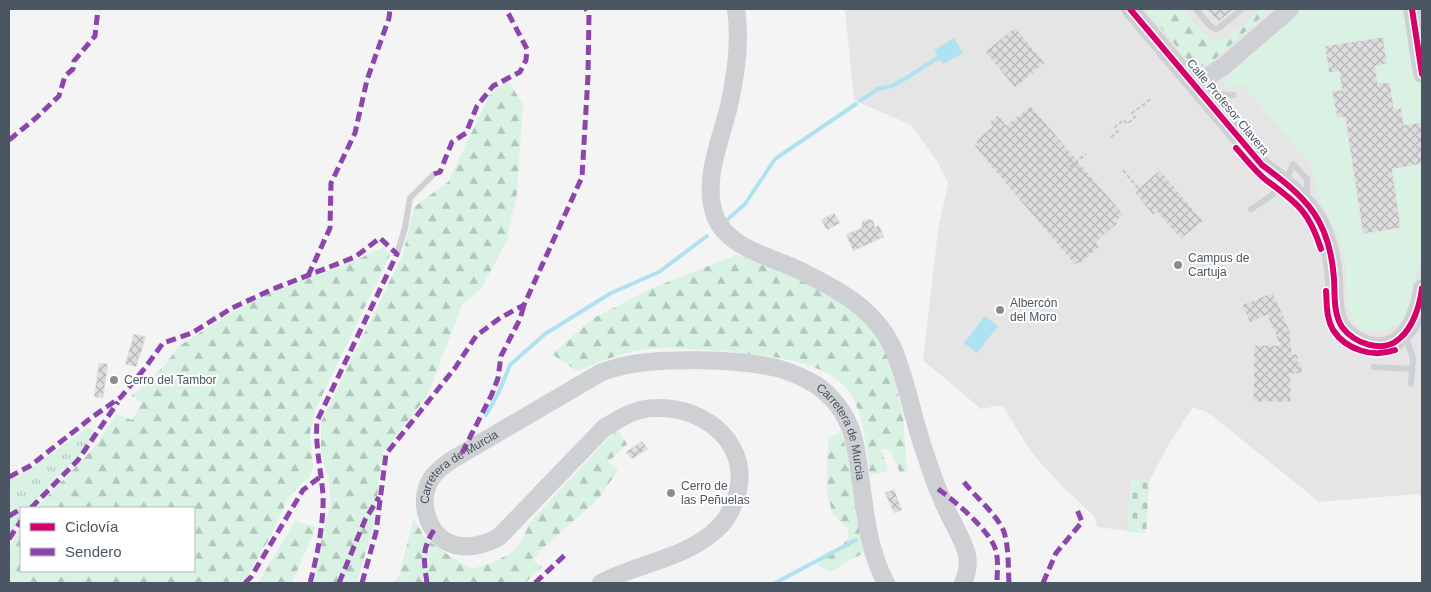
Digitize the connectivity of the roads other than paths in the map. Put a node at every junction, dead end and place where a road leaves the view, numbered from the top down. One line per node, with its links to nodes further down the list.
1 (736, 9): 22 (main road)
2 (1130, 9): 8 (main road, Calle Profesor Clavera)
3 (1196, 9): 4 (lane)
4 (1242, 9)
5 (1412, 9): 7 (main road)
6 (1287, 10): 8 (main road)
7 (1422, 74)
8 (1198, 90): 9 (lane); 11 (main road, Calle Profesor Clavera)
9 (1233, 95)
10 (434, 174): 14 (lane)
11 (1286, 182): 12 (main road, Calle Profesor Clavera); 12 (lane); 13 (lane)
12 (1307, 203): 16 (main road, Calle Profesor Clavera)
13 (1251, 209)
14 (397, 254)
15 (1422, 292): 16 (main road)
16 (1405, 333): 18 (lane)
17 (1374, 367): 18 (lane)
18 (1412, 369): 19 (lane)
19 (1411, 384)
20 (602, 583): 21 (main road, Carretera de Murcia)
21 (886, 583)
22 (964, 583)

